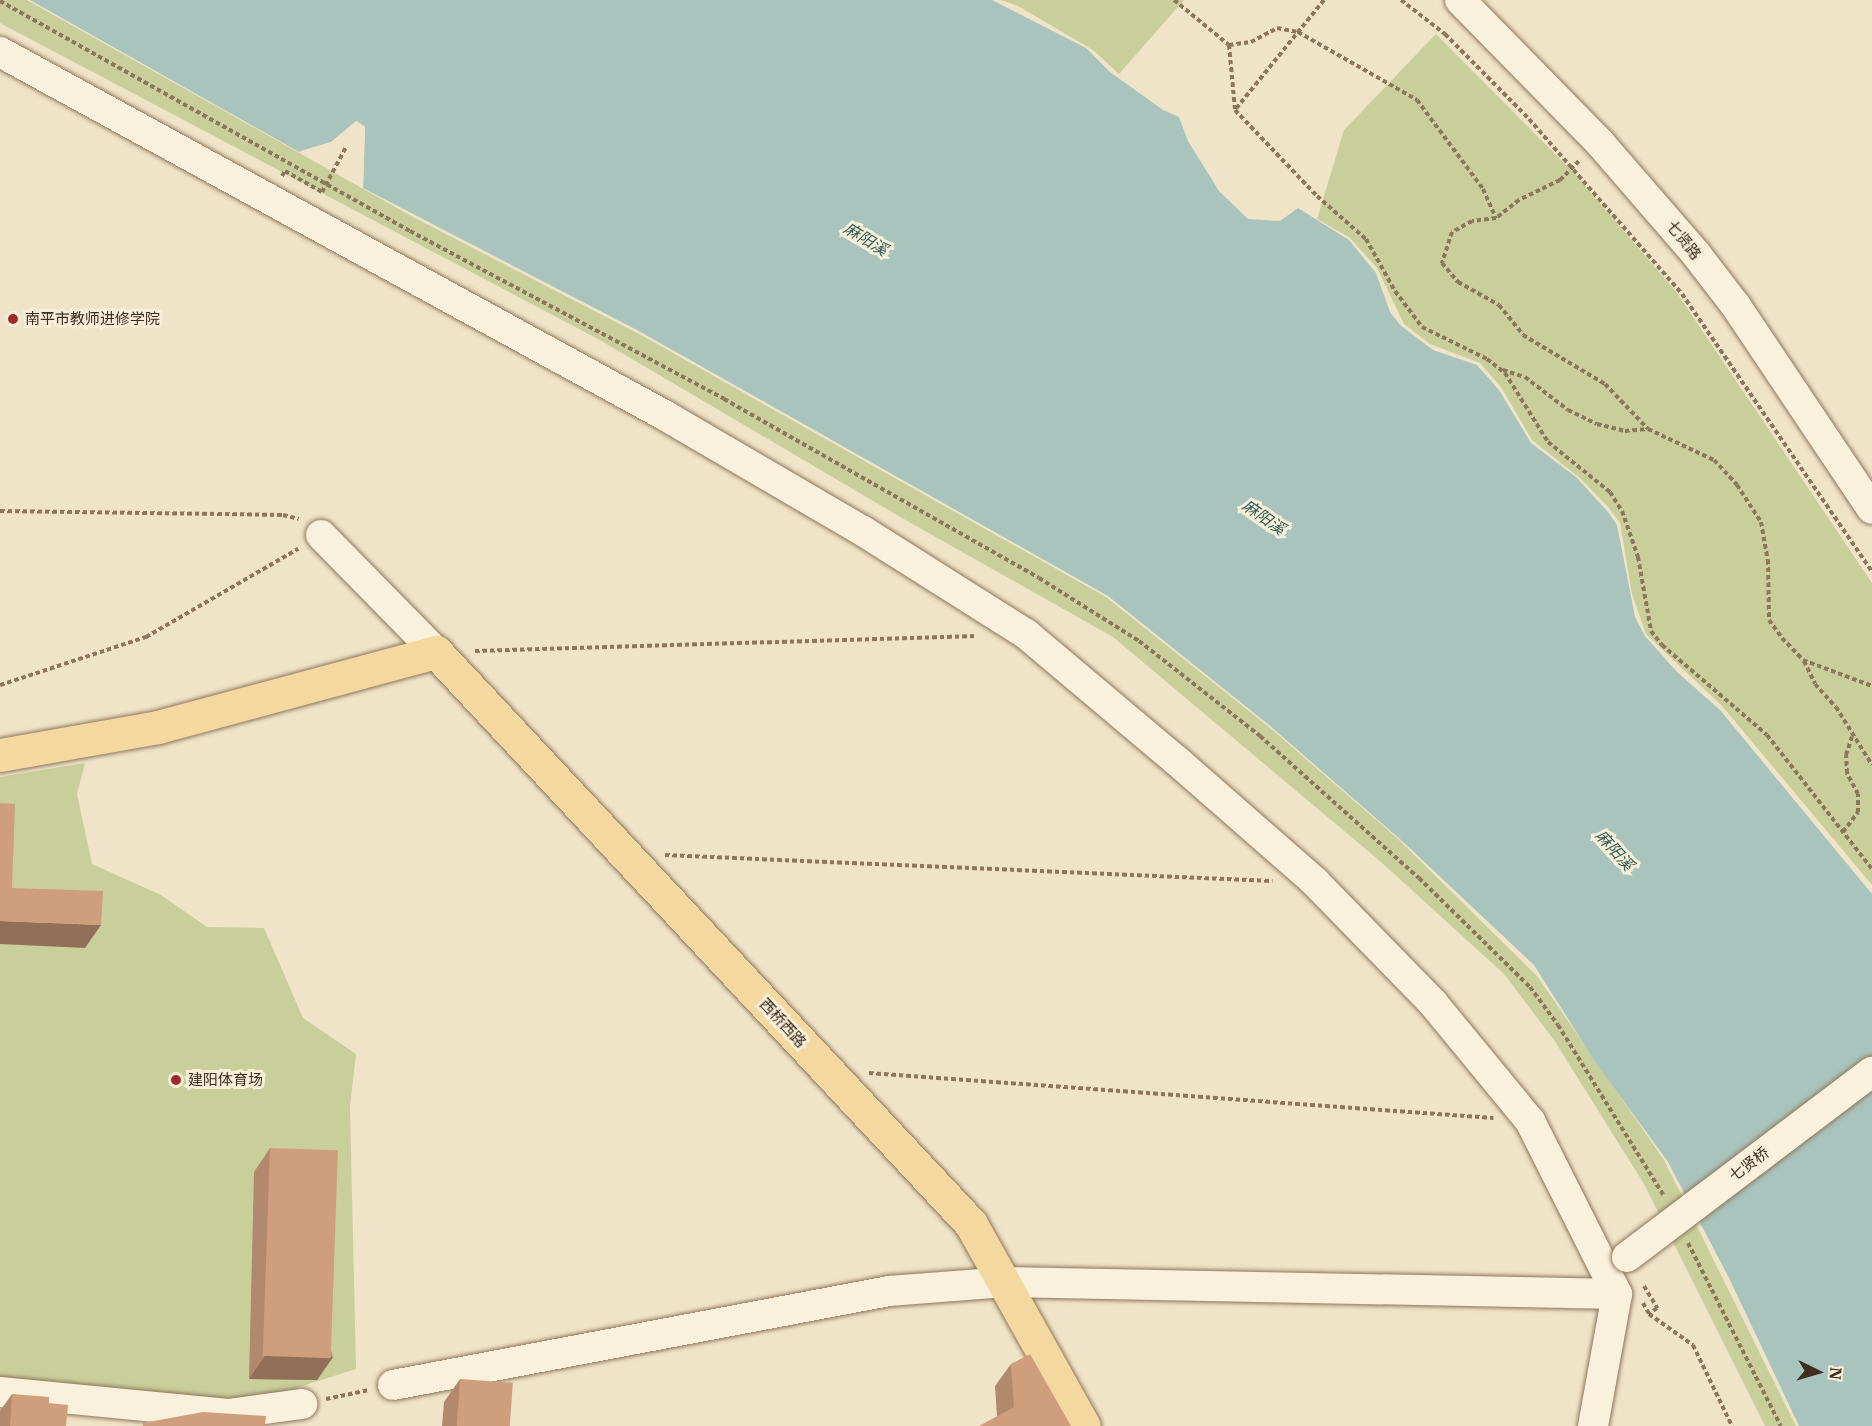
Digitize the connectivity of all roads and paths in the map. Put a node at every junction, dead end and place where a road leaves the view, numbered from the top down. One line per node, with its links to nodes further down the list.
1 (1174, 0): 6 (path)
2 (1324, 0): 5 (path)
3 (1401, 0): 11 (path)
4 (1460, 0): 9 (street, 七贤路)
5 (1298, 32): 6 (path); 8 (path); 13 (path)
6 (1229, 45): 8 (path)
7 (0, 52): 20 (street)
8 (1235, 110): 14 (path)
9 (1600, 143): 11 (path); 16 (street, 七贤路)
10 (346, 147): 12 (path)
11 (1572, 167): 13 (path); 19 (path)
12 (285, 171)
13 (1496, 218): 15 (path)
14 (1499, 368): 15 (path); 28 (path)
15 (1648, 429): 22 (path)
16 (1872, 509)
17 (0, 511): 18 (path)
18 (321, 535): 21 (street); 23 (path)
19 (1872, 572)
20 (1026, 634): 21 (path); 31 (street)
21 (436, 652): 26 (main road); 29 (main road, 西桥西路)
22 (1803, 660): 24 (path); 25 (path)
23 (0, 685)
24 (1872, 686)
25 (1853, 736): 27 (path); 28 (path)
26 (0, 755)
27 (1872, 765)
28 (1843, 832): 30 (path)
29 (624, 853): 31 (path); 32 (main road, 西桥西路)
30 (1872, 869)
31 (1315, 882): 34 (street)
32 (827, 1070): 34 (path); 36 (main road, 西桥西路)
33 (1872, 1072): 35 (street, 七贤桥, bridge)
34 (1530, 1120): 37 (street)
35 (1627, 1257)
36 (1005, 1282): 37 (street); 39 (street); 42 (main road, 西桥西路)
37 (1617, 1294): 43 (street)
38 (1657, 1308): 44 (path)
39 (393, 1385): 41 (path)
40 (0, 1392): 41 (street)
41 (302, 1404)
42 (1084, 1426)
43 (1593, 1426)
44 (1732, 1426)

